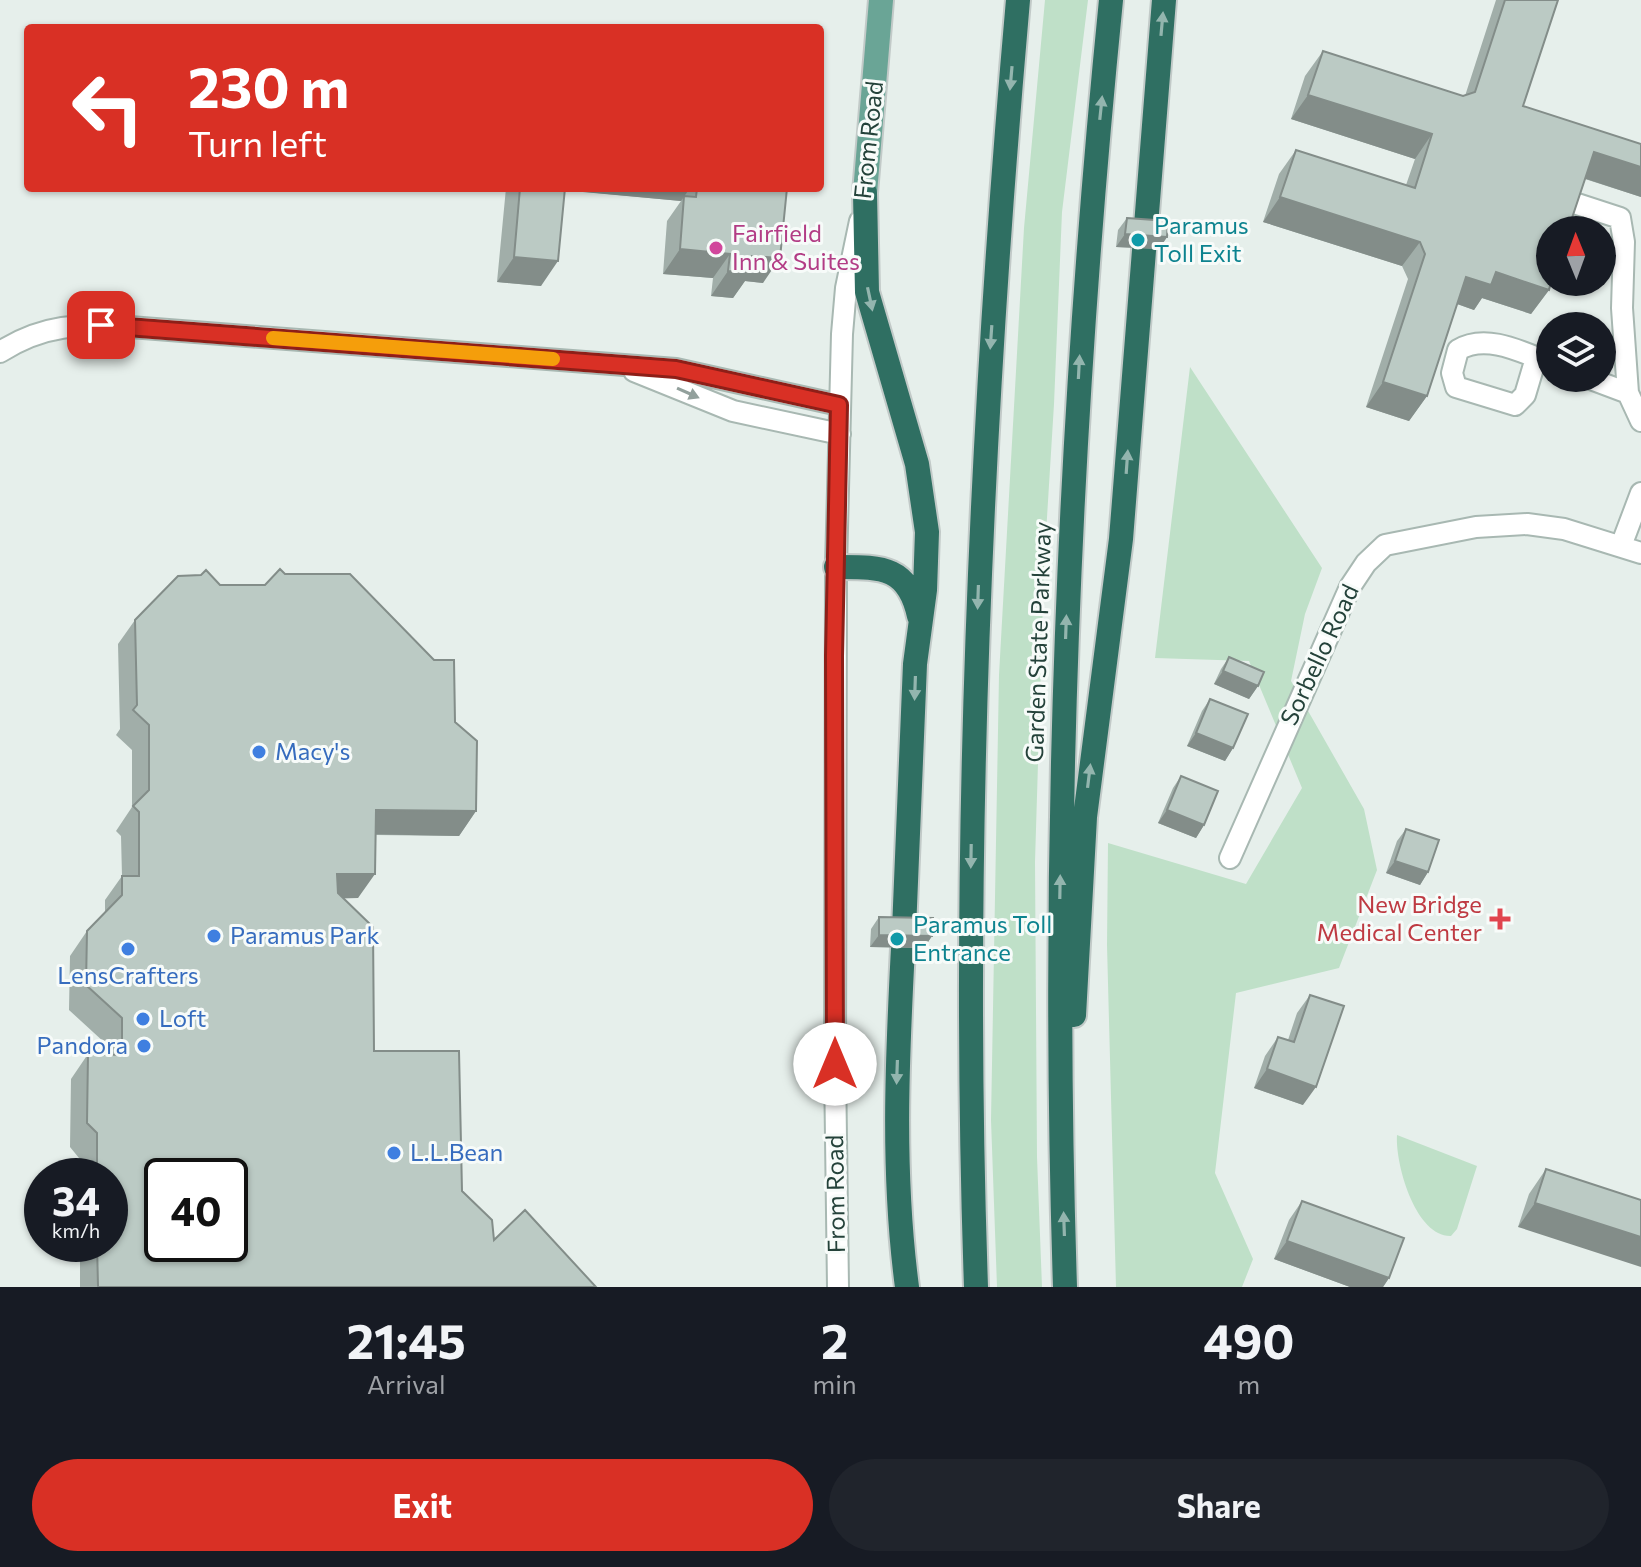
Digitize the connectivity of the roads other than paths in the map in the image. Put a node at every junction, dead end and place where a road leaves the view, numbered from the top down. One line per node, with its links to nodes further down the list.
1 (881, 0): 5 (main road, From Road)
2 (1018, 0): 22 (highway, one-way to 22)
3 (1111, 0): 19 (highway, Garden State Parkway, one-way to 3)
4 (1164, 0): 19 (highway, one-way to 4)
5 (865, 193): 10 (street, From Road); 17 (highway, one-way to 17)
6 (1571, 202): 9 (street)
7 (0, 352): 8 (street)
8 (615, 364): 10 (street); 12 (street, one-way to 12)
9 (1632, 381): 11 (street)
10 (839, 405): 12 (street, From Road)
11 (1641, 421)
12 (840, 434): 16 (street, From Road)
13 (1641, 493): 14 (street)
14 (1621, 546): 15 (street, Sorbello Road); 18 (street, Sorbello Road)
15 (1641, 553)
16 (836, 567): 17 (highway); 20 (street, From Road)
17 (920, 622): 21 (highway, one-way to 21)
18 (1230, 858)
19 (1062, 1161): 23 (highway, Garden State Parkway, one-way to 19)
20 (838, 1287)
21 (907, 1287)
22 (976, 1287)
23 (1065, 1287)

